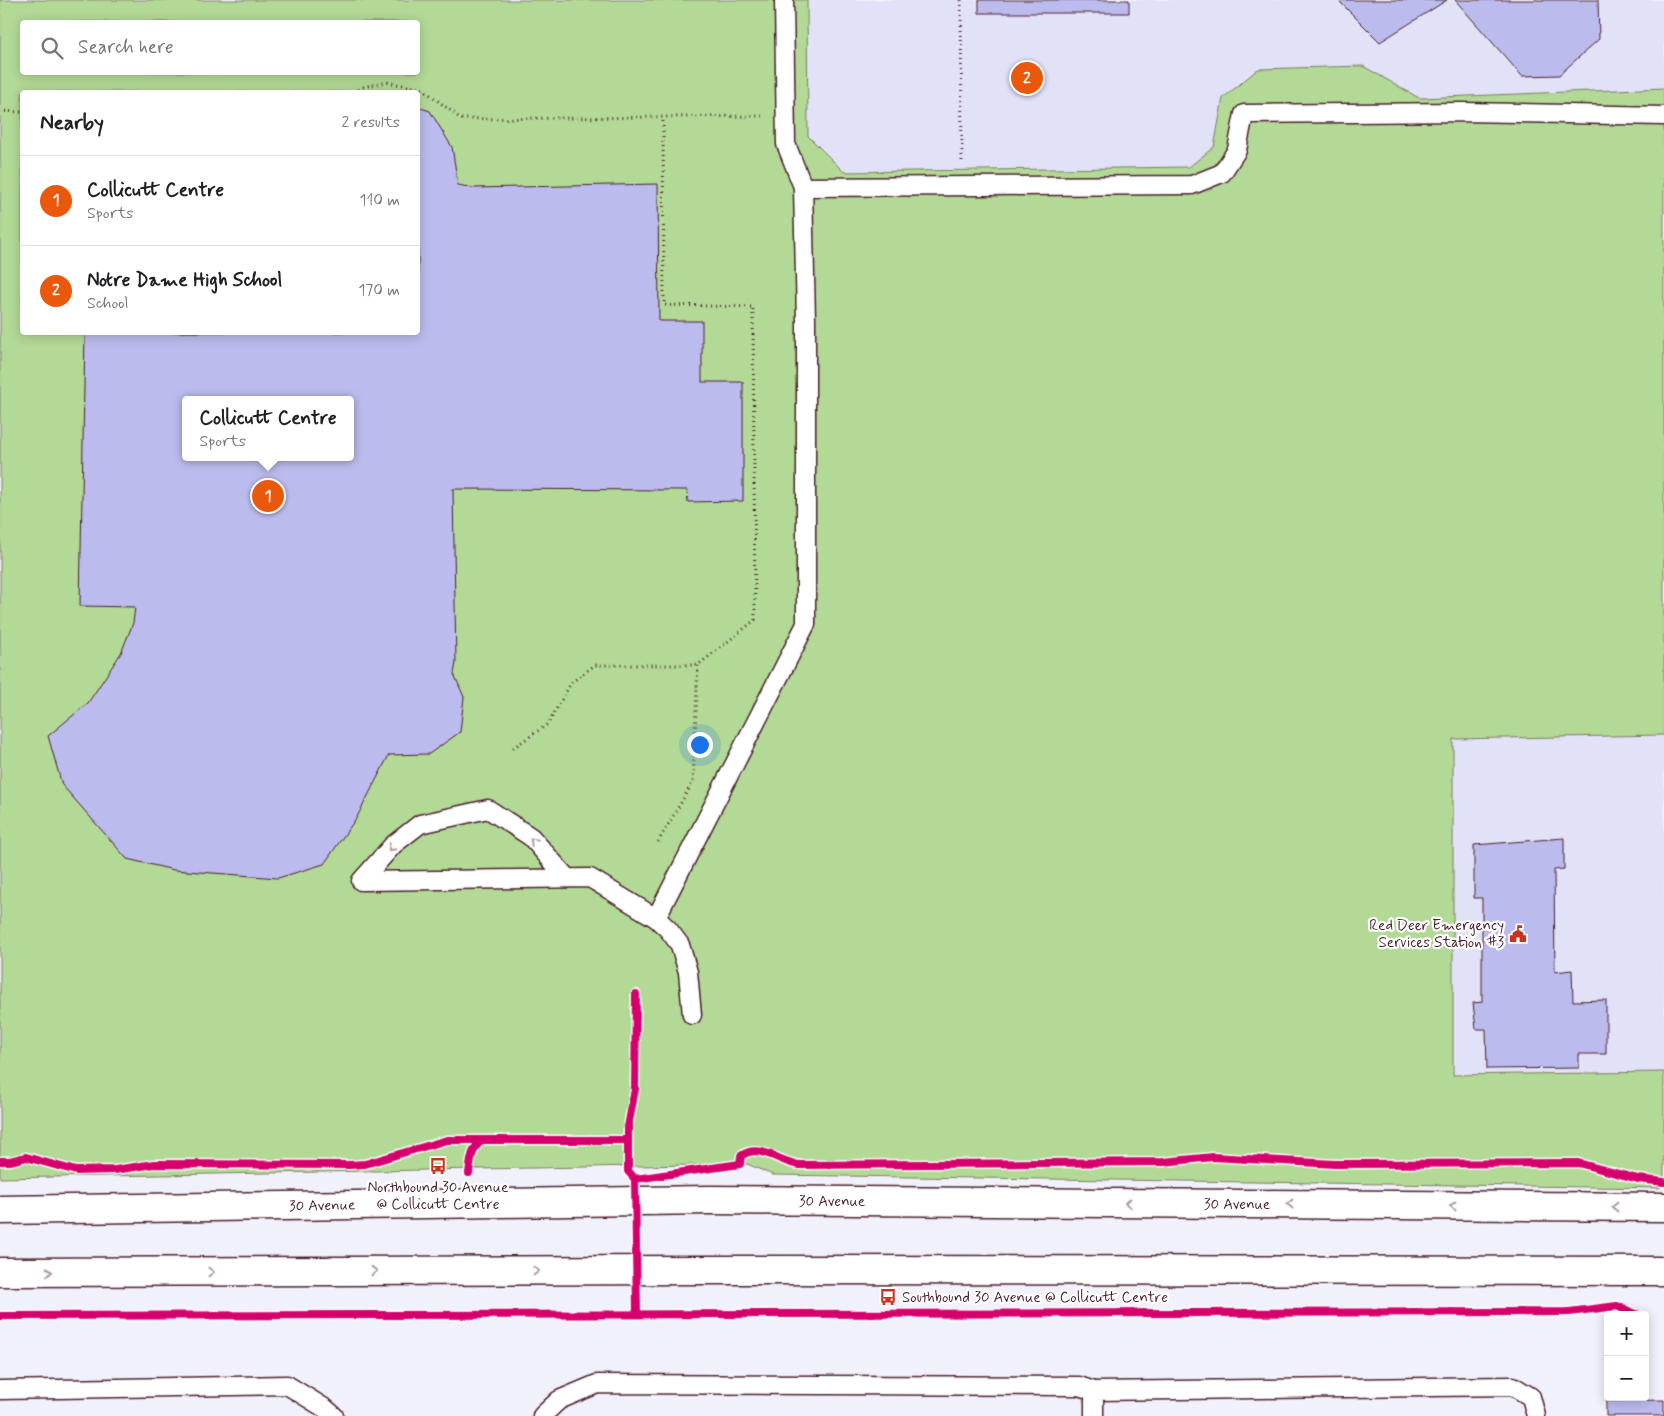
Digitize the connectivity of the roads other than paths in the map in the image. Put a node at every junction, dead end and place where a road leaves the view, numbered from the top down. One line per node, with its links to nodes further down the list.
1 (784, 0): 3 (lane)
2 (1664, 116): 3 (lane)
3 (803, 187): 5 (lane)
4 (566, 877): 4 (lane, one-way to 4); 5 (lane)
5 (656, 918): 6 (lane)
6 (692, 1014)
7 (1664, 1207): 8 (main road, 30 Avenue, one-way to 8)
8 (0, 1210)
9 (1664, 1271): 10 (main road, one-way to 9)
10 (0, 1272)
11 (0, 1390): 13 (lane)
12 (1094, 1391): 14 (lane); 15 (lane); 16 (lane)
13 (334, 1416)
14 (542, 1416)
15 (1094, 1416)
16 (1536, 1416)

